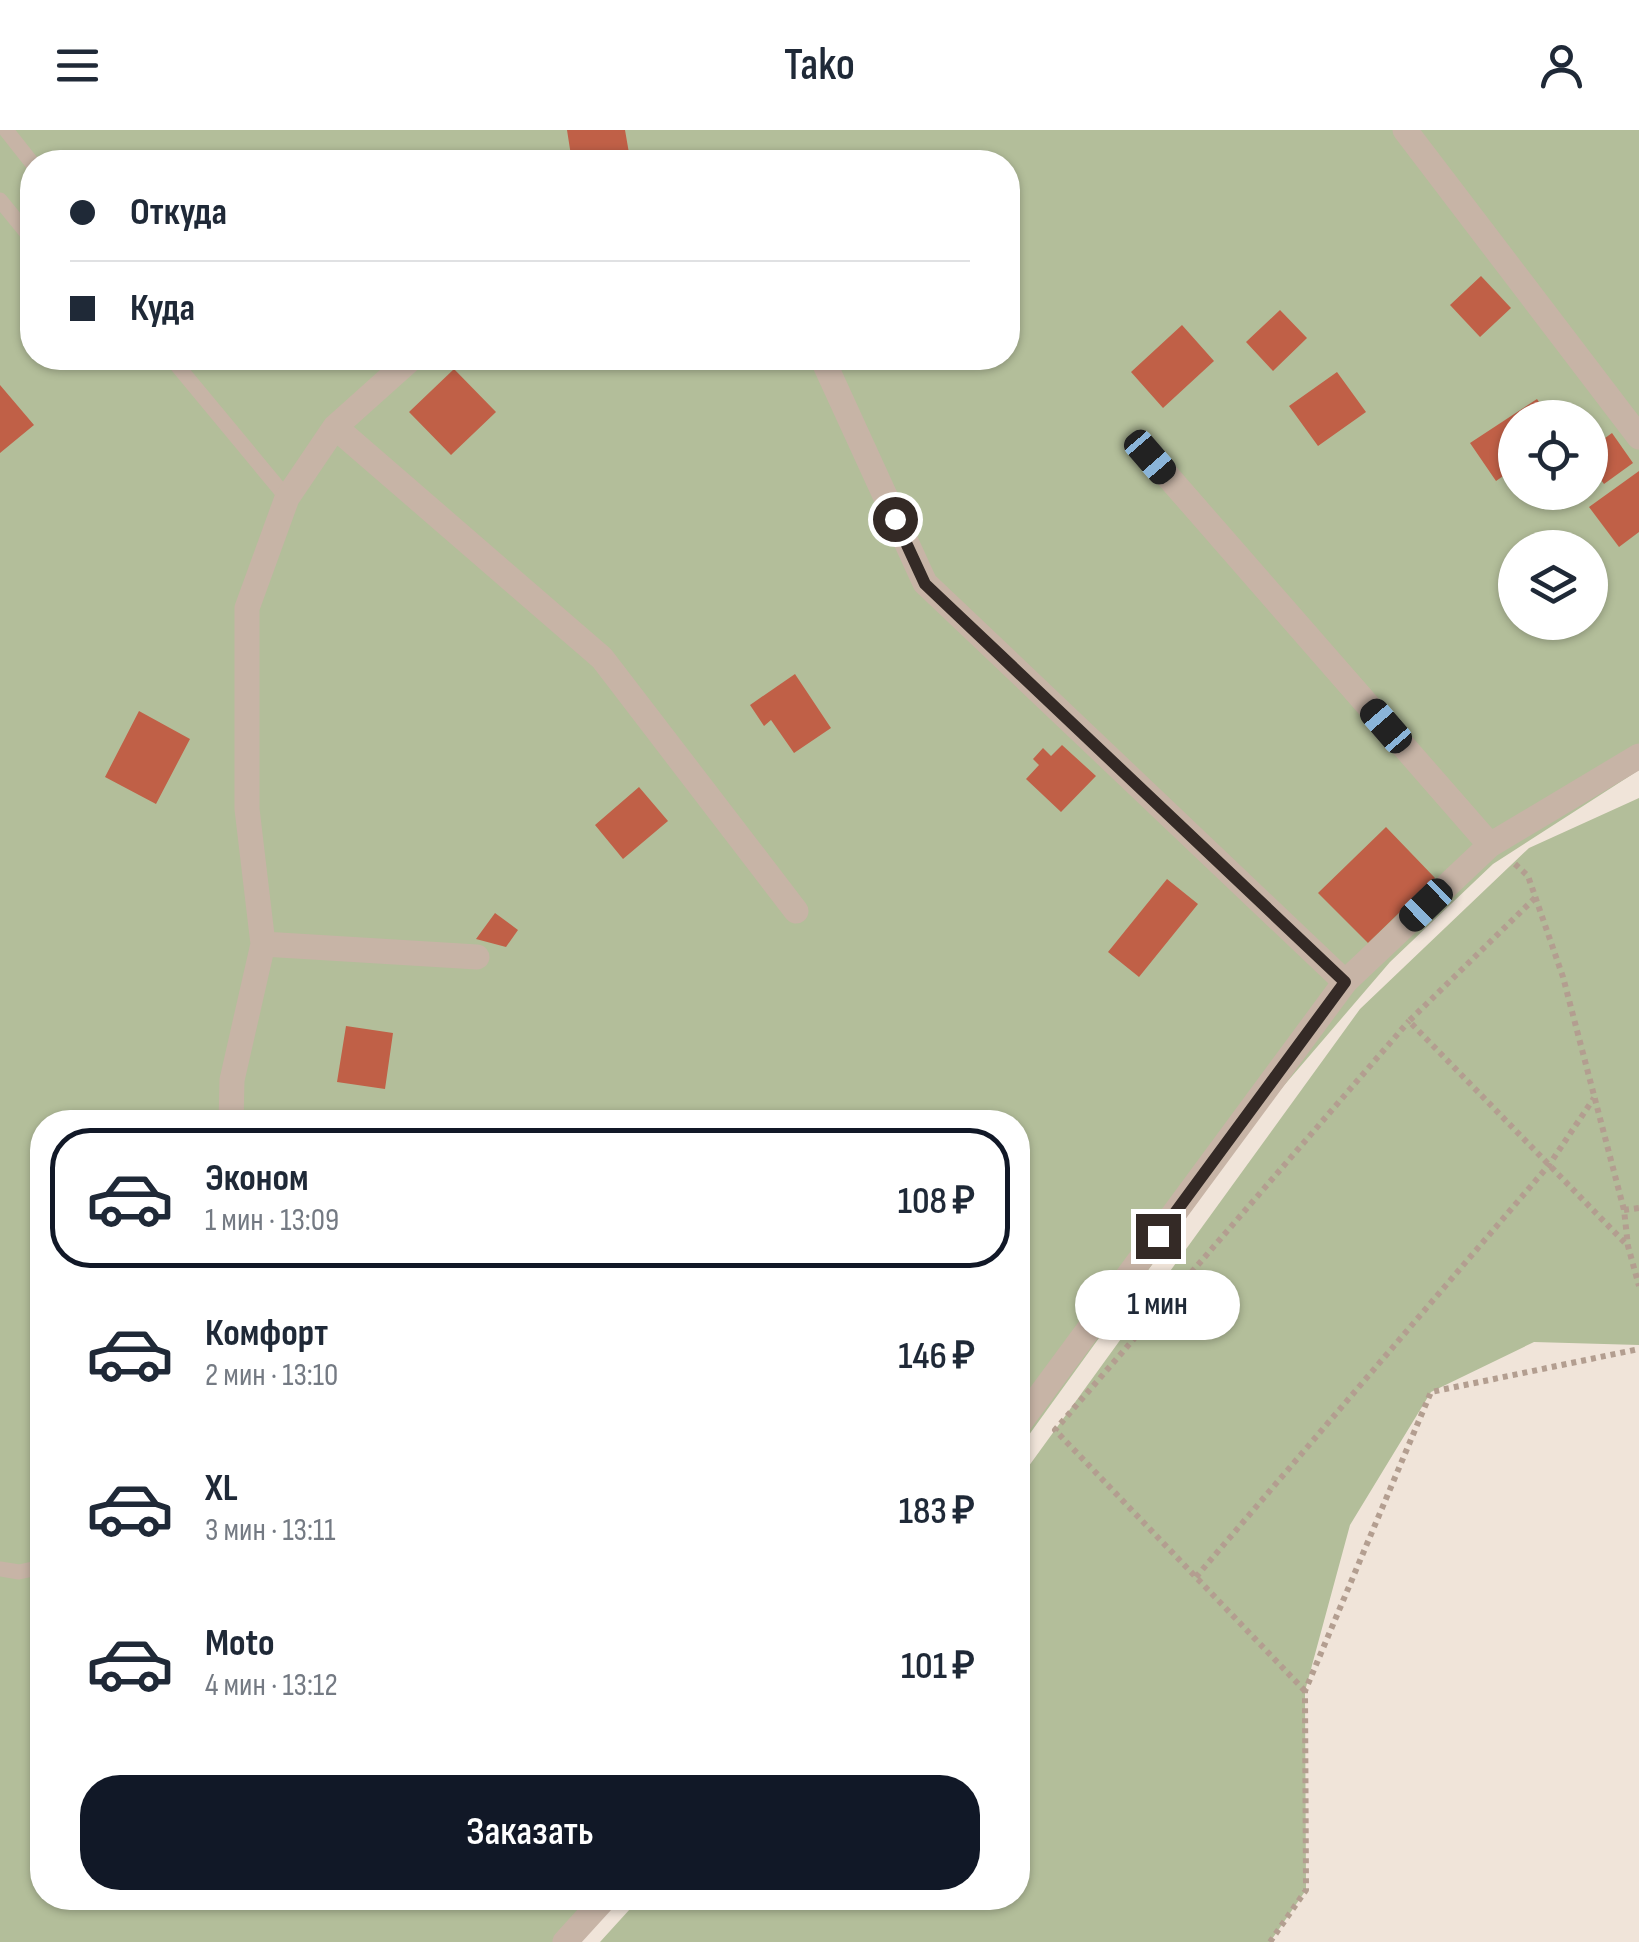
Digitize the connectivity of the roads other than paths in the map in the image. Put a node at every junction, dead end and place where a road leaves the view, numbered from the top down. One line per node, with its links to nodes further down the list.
1 (6, 130): 3 (lane)
2 (1406, 130): 10 (street)
3 (22, 150)
4 (0, 200): 5 (lane)
5 (20, 225)
6 (181, 370): 12 (lane)
7 (399, 370): 9 (street)
8 (827, 370): 18 (street)
9 (335, 427): 12 (street); 15 (street)
10 (1639, 437)
11 (1150, 457): 14 (street)
12 (287, 498): 16 (street)
13 (1639, 756): 14 (street)
14 (1490, 845): 18 (street)
15 (796, 911)
16 (263, 944): 17 (street); 19 (street)
17 (477, 957)
18 (1345, 982): 20 (street)
19 (231, 1110)
20 (1030, 1410)
21 (0, 1568): 22 (lane)
22 (30, 1570)
23 (593, 1910): 24 (street)
24 (565, 1942)

